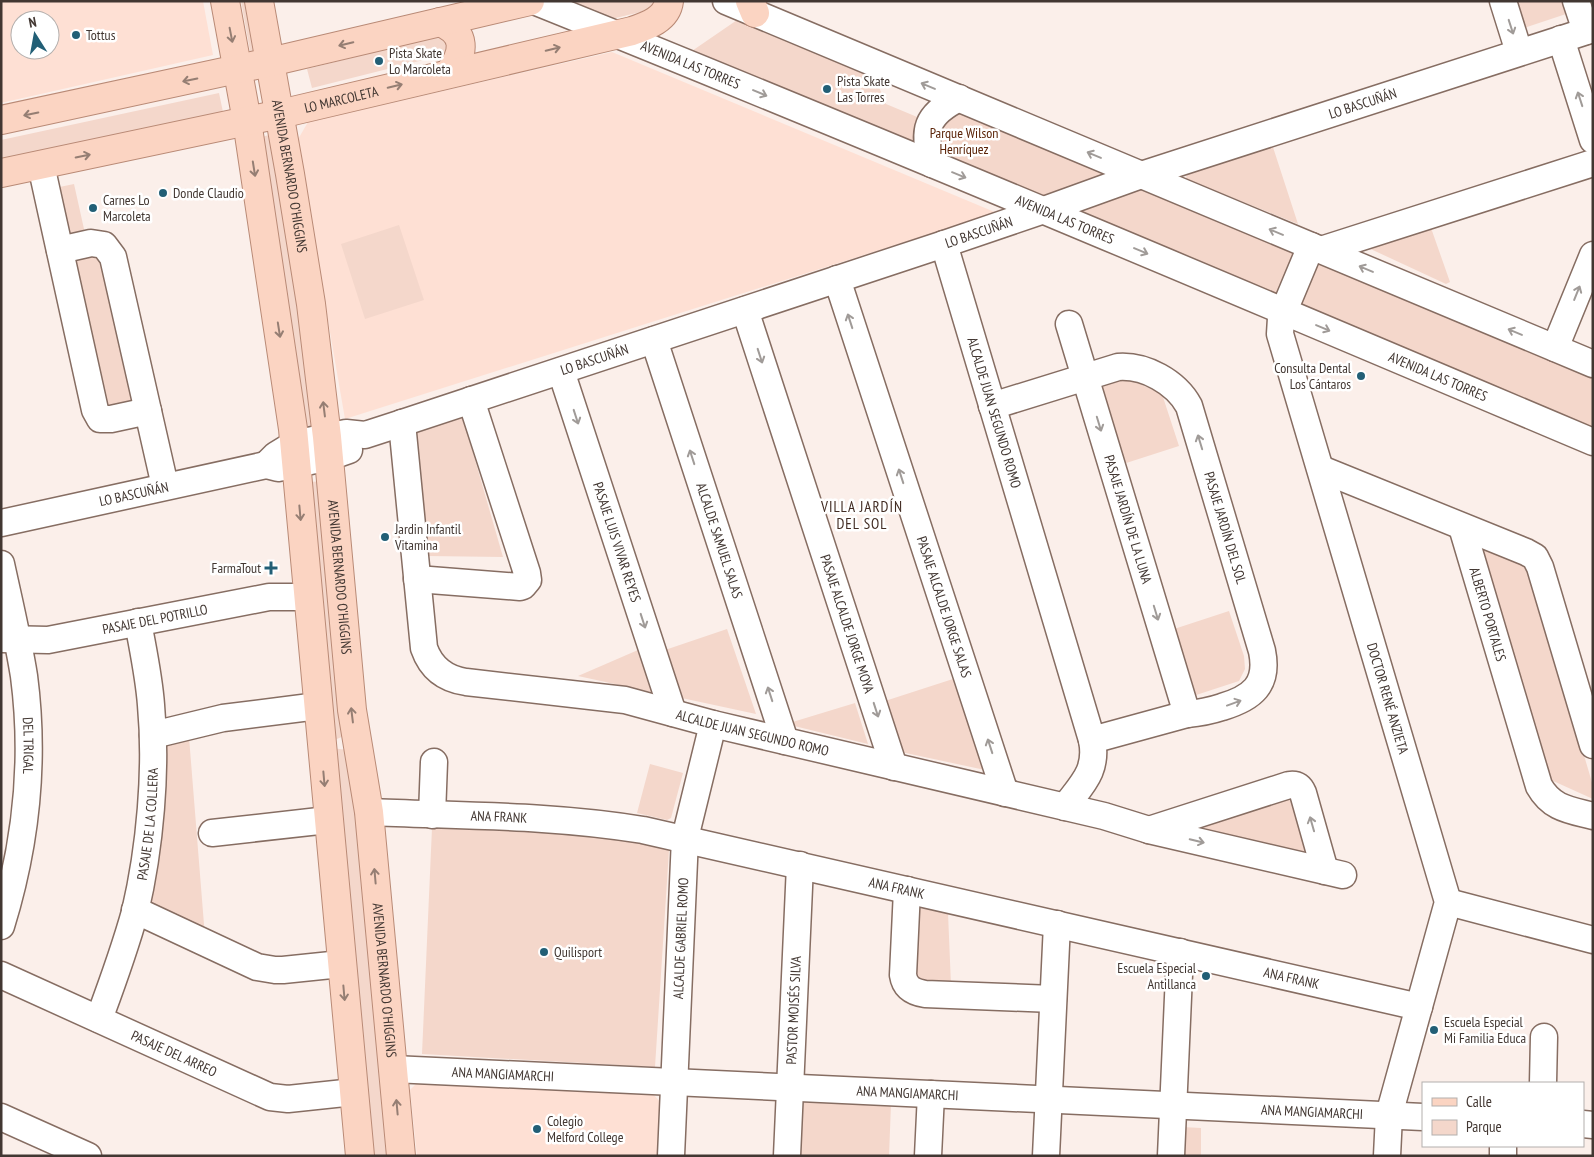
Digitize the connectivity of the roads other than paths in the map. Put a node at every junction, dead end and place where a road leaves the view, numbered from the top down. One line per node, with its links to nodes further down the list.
1 (224, 1): 16 (main road, one-way to 16)
2 (259, 1): 15 (main road, AVENIDA BERNARDO O'HIGGINS)
3 (530, 1): 10 (main road)
4 (534, 1): 12 (street, AVENIDA LAS TORRES)
5 (726, 1): 9 (street)
6 (1503, 1): 14 (street, one-way to 14)
7 (1576, 1): 11 (street)
8 (670, 2): 12 (main road, LO MARCOLETA)
9 (753, 7): 18 (street, one-way to 9)
10 (455, 14): 15 (main road, one-way to 15); 17 (main road)
11 (1589, 30): 13 (street, LO BASCUÑÁN)
12 (618, 35): 17 (main road, LO MARCOLETA, one-way to 12); 24 (street, AVENIDA LAS TORRES, one-way to 24)
13 (1561, 39): 14 (street, LO BASCUÑÁN); 22 (street, one-way to 13)
14 (1520, 52): 27 (street, LO BASCUÑÁN)
15 (270, 62): 16 (main road); 19 (main road, AVENIDA BERNARDO O'HIGGINS)
16 (237, 69): 20 (main road, one-way to 20); 21 (main road)
17 (449, 74): 19 (main road, LO MARCOLETA, one-way to 17)
18 (959, 98): 24 (street); 27 (street, one-way to 18)
19 (280, 114): 21 (main road, LO MARCOLETA); 47 (main road, AVENIDA BERNARDO O'HIGGINS, one-way to 19)
20 (1, 120)
21 (247, 121): 25 (main road, LO MARCOLETA, one-way to 21); 48 (main road, one-way to 48)
22 (1593, 140)
23 (1593, 163): 30 (street)
24 (932, 164): 28 (street, AVENIDA LAS TORRES, one-way to 28)
25 (41, 165): 26 (main road, LO MARCOLETA); 31 (street)
26 (1, 173)
27 (1141, 175): 28 (street, LO BASCUÑÁN); 30 (street, one-way to 27)
28 (1044, 210): 29 (street, LO BASCUÑÁN); 35 (street, AVENIDA LAS TORRES, one-way to 35)
29 (944, 244): 33 (street, LO BASCUÑÁN); 43 (street, ALCALDE JUAN SEGUNDO ROMO)
30 (1316, 248): 35 (street, DOCTOR RENÉ ANZIETA); 38 (street, one-way to 30)
31 (60, 250): 44 (street); 44 (street)
32 (1593, 255): 38 (street, one-way to 32)
33 (837, 280): 34 (street, LO BASCUÑÁN); 68 (street, PASAJE ALCALDE JORGE SALAS, one-way to 33)
34 (745, 310): 37 (street, LO BASCUÑÁN); 67 (street, PASAJE ALCALDE JORGE MOYA, one-way to 67)
35 (1284, 312): 46 (street, AVENIDA LAS TORRES, one-way to 46); 49 (street, DOCTOR RENÉ ANZIETA)
36 (1068, 324): 41 (street, PASAJE JARDÍN DE LA LUNA)
37 (654, 340): 40 (street, LO BASCUÑÁN); 64 (street, ALCALDE SAMUEL SALAS, one-way to 37)
38 (1555, 348): 39 (street)
39 (1593, 364)
40 (561, 371): 42 (street, LO BASCUÑÁN); 59 (street, PASAJE LUIS VIVAR REYES, one-way to 59)
41 (1085, 377): 43 (street, PASAJE JARDÍN DEL SOL); 60 (street, PASAJE JARDÍN DE LA LUNA, one-way to 60); 60 (street, PASAJE JARDÍN DEL SOL, one-way to 41)
42 (471, 400): 45 (street, LO BASCUÑÁN); 54 (street)
43 (992, 406): 63 (street, ALCALDE JUAN SEGUNDO ROMO)
44 (148, 411): 50 (street)
45 (402, 423): 47 (street, LO BASCUÑÁN); 54 (street)
46 (1593, 442)
47 (328, 447): 48 (street, LO BASCUÑÁN); 70 (main road, AVENIDA BERNARDO O'HIGGINS, one-way to 47)
48 (295, 454): 50 (street, LO BASCUÑÁN); 55 (main road, one-way to 55)
49 (1321, 469): 52 (street); 79 (street, DOCTOR RENÉ ANZIETA)
50 (165, 486): 51 (street, LO BASCUÑÁN)
51 (1, 523)
52 (1462, 527): 65 (street); 72 (street, ALBERTO PORTALES)
53 (1, 564): 57 (street, DEL TRIGAL)
54 (417, 579): 59 (street, ALCALDE JUAN SEGUNDO ROMO)
55 (308, 597): 56 (street, PASAJE DEL POTRILLO); 58 (main road)
56 (138, 622): 57 (street, PASAJE DEL POTRILLO); 62 (street, PASAJE DE LA COLLERA)
57 (10, 640): 82 (street, DEL TRIGAL)
58 (318, 706): 62 (street); 73 (main road, one-way to 73)
59 (673, 713): 61 (street, ALCALDE JUAN SEGUNDO ROMO)
60 (1187, 714): 63 (street, PASAJE JARDÍN DEL SOL)
61 (713, 724): 64 (street, ALCALDE JUAN SEGUNDO ROMO); 76 (street, ALCALDE GABRIEL ROMO)
62 (153, 735): 80 (street, PASAJE DE LA COLLERA)
63 (1092, 740): 69 (street, ALCALDE JUAN SEGUNDO ROMO)
64 (785, 741): 67 (street, ALCALDE JUAN SEGUNDO ROMO)
65 (1593, 745)
66 (434, 762): 71 (street)
67 (894, 767): 68 (street, ALCALDE JUAN SEGUNDO ROMO)
68 (1005, 793): 69 (street, ALCALDE JUAN SEGUNDO ROMO)
69 (1065, 807): 74 (street, ALCALDE JUAN SEGUNDO ROMO)
70 (369, 812): 71 (street, ANA FRANK); 91 (main road, AVENIDA BERNARDO O'HIGGINS, one-way to 70)
71 (432, 815): 76 (street, ANA FRANK)
72 (1593, 816)
73 (328, 820): 75 (street); 85 (main road)
74 (1149, 830): 74 (street, ALCALDE JUAN SEGUNDO ROMO, one-way to 74)
75 (212, 833)
76 (685, 838): 77 (street, ANA FRANK); 92 (street, ALCALDE GABRIEL ROMO)
77 (800, 865): 78 (street, ANA FRANK); 94 (street, PASTOR MOISÉS SILVA)
78 (907, 890): 81 (street, ANA FRANK); 87 (street)
79 (1448, 902): 83 (street); 88 (street)
80 (135, 910): 85 (street); 89 (street, PASAJE DE LA COLLERA)
81 (1057, 924): 84 (street, ANA FRANK); 87 (street)
82 (1, 926)
83 (1593, 940)
84 (1180, 952): 88 (street, ANA FRANK); 98 (street)
85 (341, 964): 95 (main road, one-way to 95)
86 (1, 975): 89 (street, PASAJE DEL ARREO)
87 (1053, 999): 97 (street)
88 (1419, 1007): 99 (street)
89 (99, 1019): 95 (street, PASAJE DEL ARREO)
90 (1544, 1037): 93 (street)
91 (393, 1069): 92 (street, ANA MANGIAMARCHI); 104 (main road, AVENIDA BERNARDO O'HIGGINS, one-way to 91)
92 (674, 1082): 94 (street, ANA MANGIAMARCHI); 105 (street, ALCALDE GABRIEL ROMO)
93 (1543, 1082)
94 (790, 1087): 96 (street, ANA MANGIAMARCHI); 106 (street, PASTOR MOISÉS SILVA)
95 (354, 1092): 103 (main road)
96 (931, 1094): 97 (street, ANA MANGIAMARCHI); 107 (street)
97 (1048, 1099): 98 (street, ANA MANGIAMARCHI); 108 (street)
98 (1173, 1105): 99 (street, ANA MANGIAMARCHI); 109 (street)
99 (1389, 1116): 101 (street, ANA MANGIAMARCHI); 110 (street)
100 (1, 1117): 102 (street)
101 (1422, 1117)
102 (88, 1156)
103 (360, 1156)
104 (401, 1156)
105 (671, 1156)
106 (788, 1156)
107 (928, 1156)
108 (1046, 1156)
109 (1171, 1156)
110 (1387, 1156)

